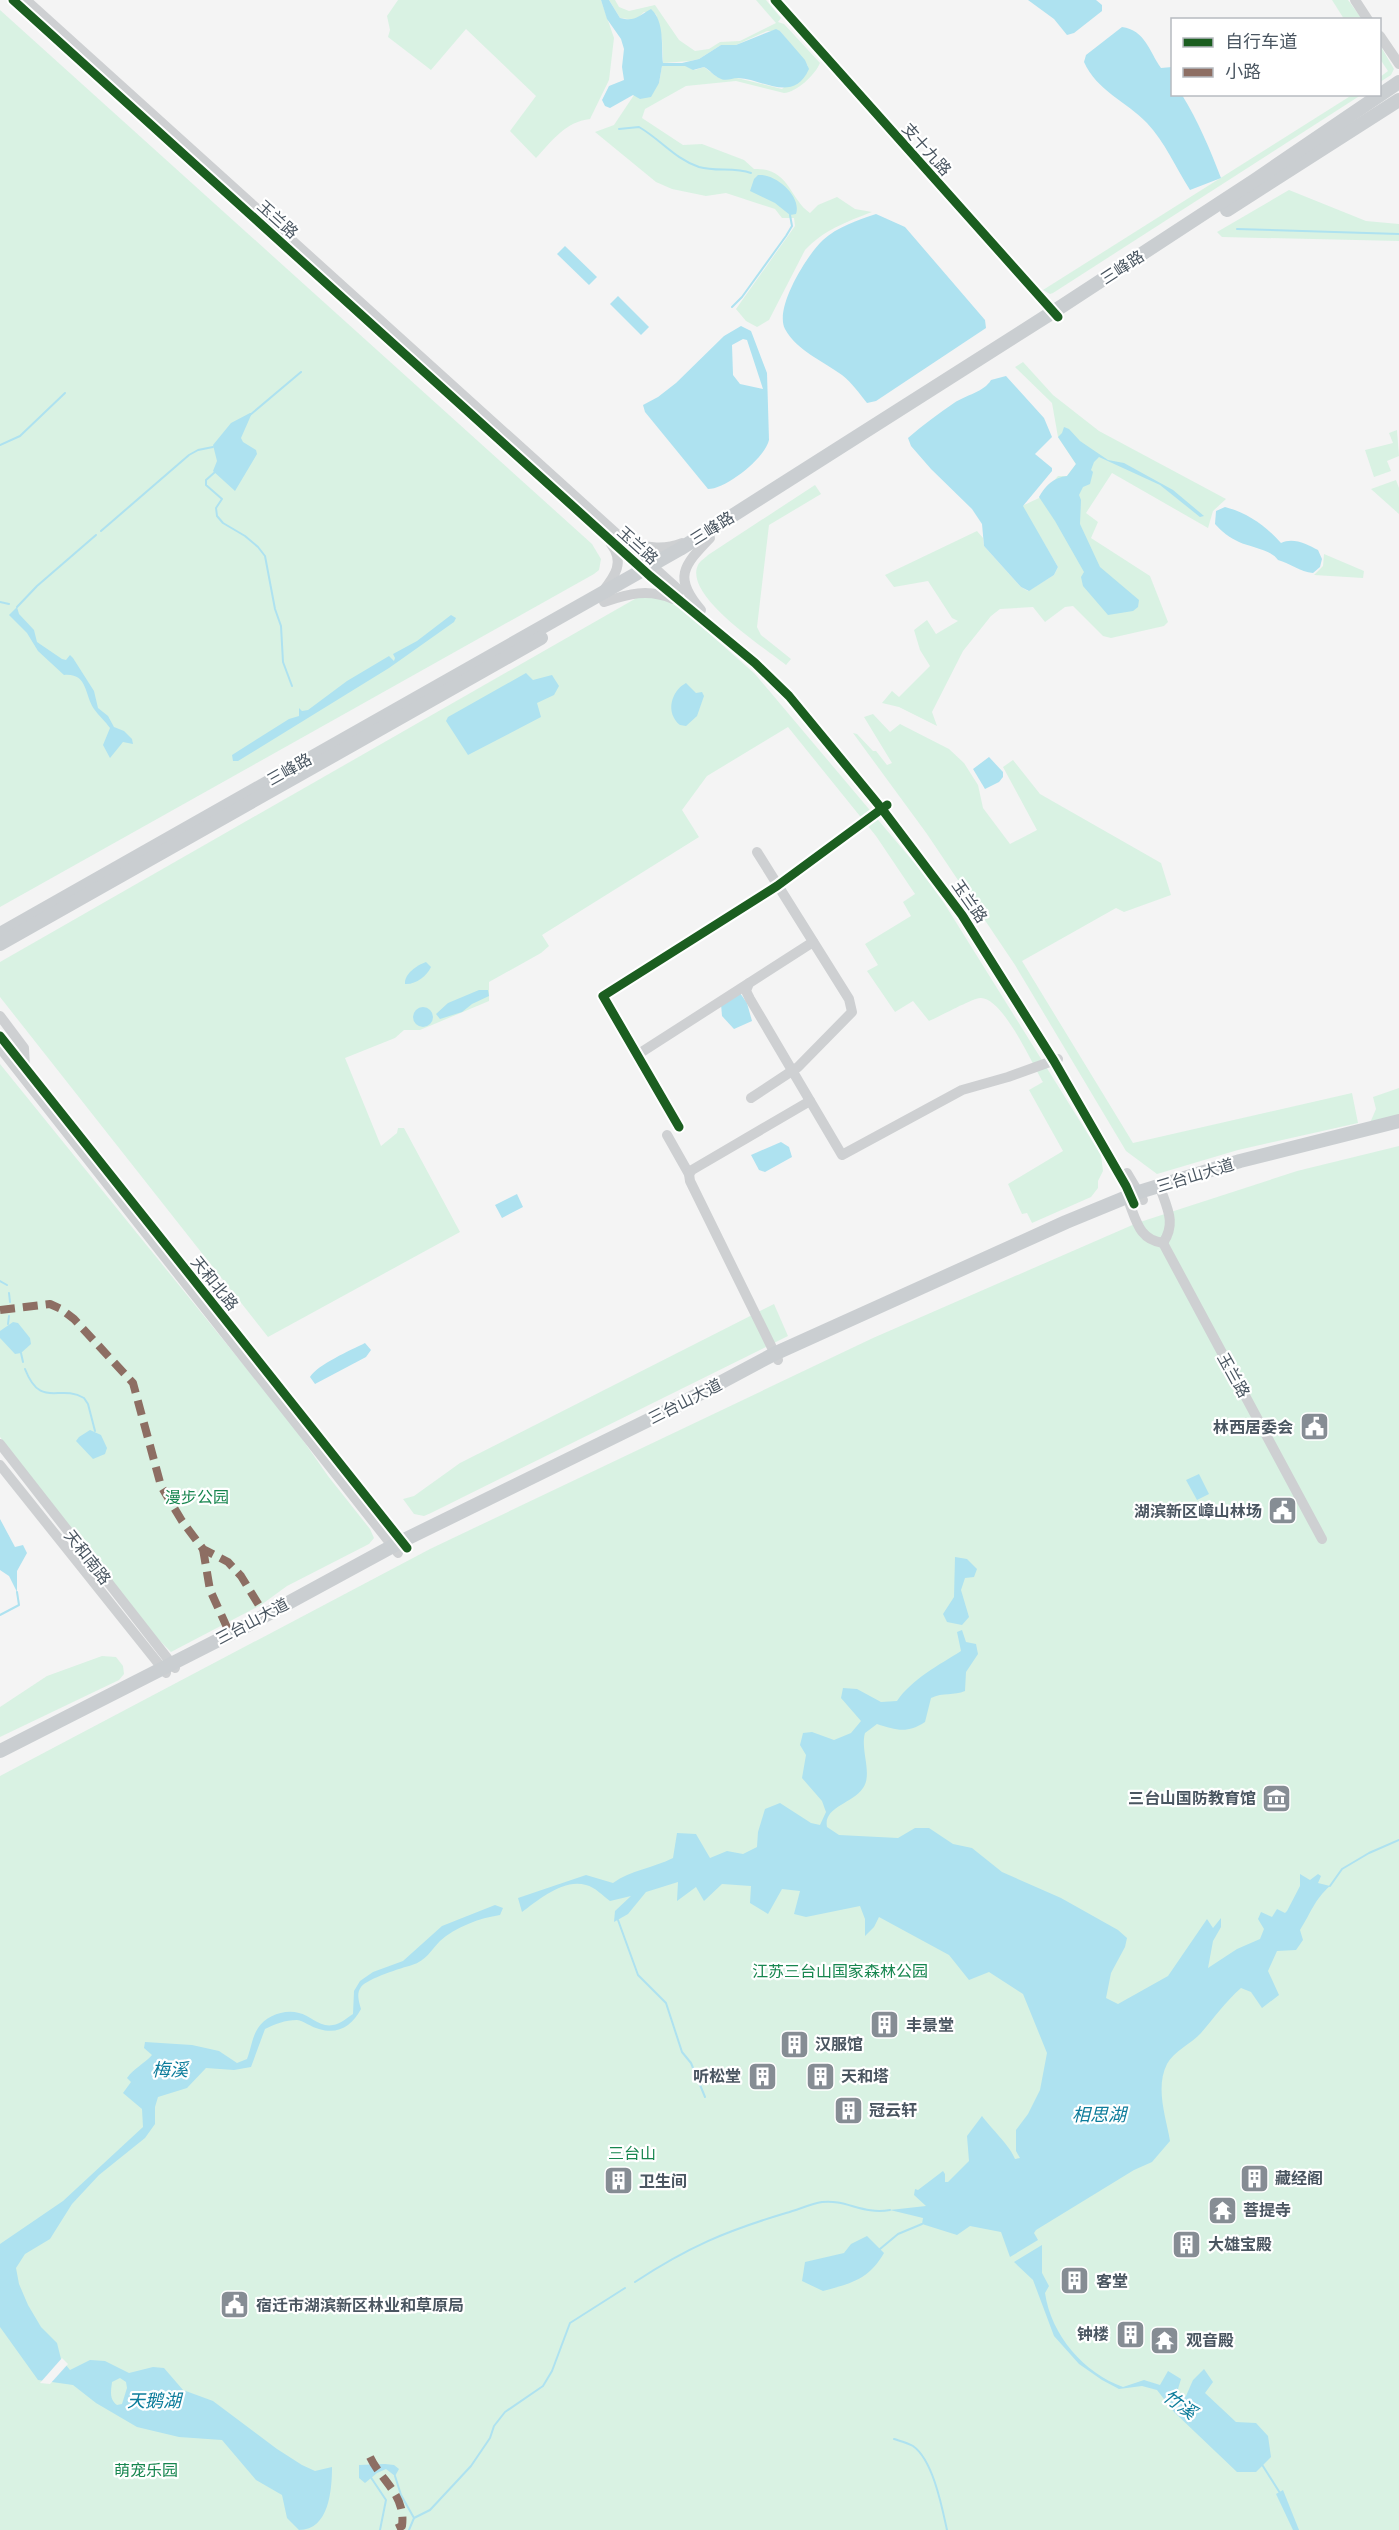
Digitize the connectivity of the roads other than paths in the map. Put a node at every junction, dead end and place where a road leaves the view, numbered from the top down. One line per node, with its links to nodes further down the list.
1 (13, 0): 13 (street, 玉兰路)
2 (26, 0): 13 (street, 玉兰路)
3 (775, 0): 12 (street, 支十九路)
4 (1355, 0): 5 (street)
5 (1367, 18)
6 (1381, 37): 7 (street)
7 (1399, 64)
8 (1399, 82): 9 (main road, 三峰路)
9 (1381, 94)
10 (1378, 96): 12 (main road, 三峰路)
11 (1399, 100): 12 (main road, 三峰路)
12 (1055, 315): 14 (main road, 三峰路)
13 (600, 525): 14 (street); 15 (street, 玉兰路); 16 (street)
14 (707, 536): 15 (main road, 三峰路); 17 (street)
15 (650, 571): 16 (main road, 三峰路); 17 (street, 玉兰路)
16 (602, 599): 17 (street); 21 (main road, 三峰路); 23 (main road, 三峰路)
17 (699, 612): 18 (street, 玉兰路)
18 (884, 807): 20 (street); 29 (street, 玉兰路)
19 (757, 852): 20 (street)
20 (778, 885): 22 (street); 28 (street)
21 (0, 934)
22 (813, 942): 24 (street); 31 (street)
23 (0, 944)
24 (749, 983): 28 (street); 31 (street)
25 (0, 1016): 30 (street)
26 (0, 1036): 30 (street, 天和北路)
27 (0, 1048): 46 (street, 天和北路)
28 (637, 1055): 35 (street)
29 (1056, 1060): 33 (street); 40 (street, 玉兰路)
30 (25, 1069): 46 (street, 天和北路)
31 (792, 1071): 32 (street); 33 (street)
32 (751, 1098)
33 (810, 1101): 38 (street)
34 (1399, 1121): 40 (main road, 三台山大道)
35 (679, 1127)
36 (1399, 1131): 39 (main road, 三台山大道)
37 (667, 1135): 38 (street)
38 (688, 1174): 42 (street)
39 (1162, 1193): 40 (main road, 三台山大道); 41 (street)
40 (1136, 1199): 41 (street, 玉兰路); 42 (main road, 三台山大道)
41 (1163, 1242): 45 (street, 玉兰路)
42 (777, 1357): 46 (main road, 三台山大道)
43 (0, 1444): 47 (street, 天和南路)
44 (0, 1465): 47 (street, 天和南路)
45 (1322, 1539)
46 (400, 1547): 47 (main road, 三台山大道)
47 (169, 1668): 48 (main road, 三台山大道); 49 (main road, 三台山大道)
48 (0, 1751)
49 (0, 1757)

